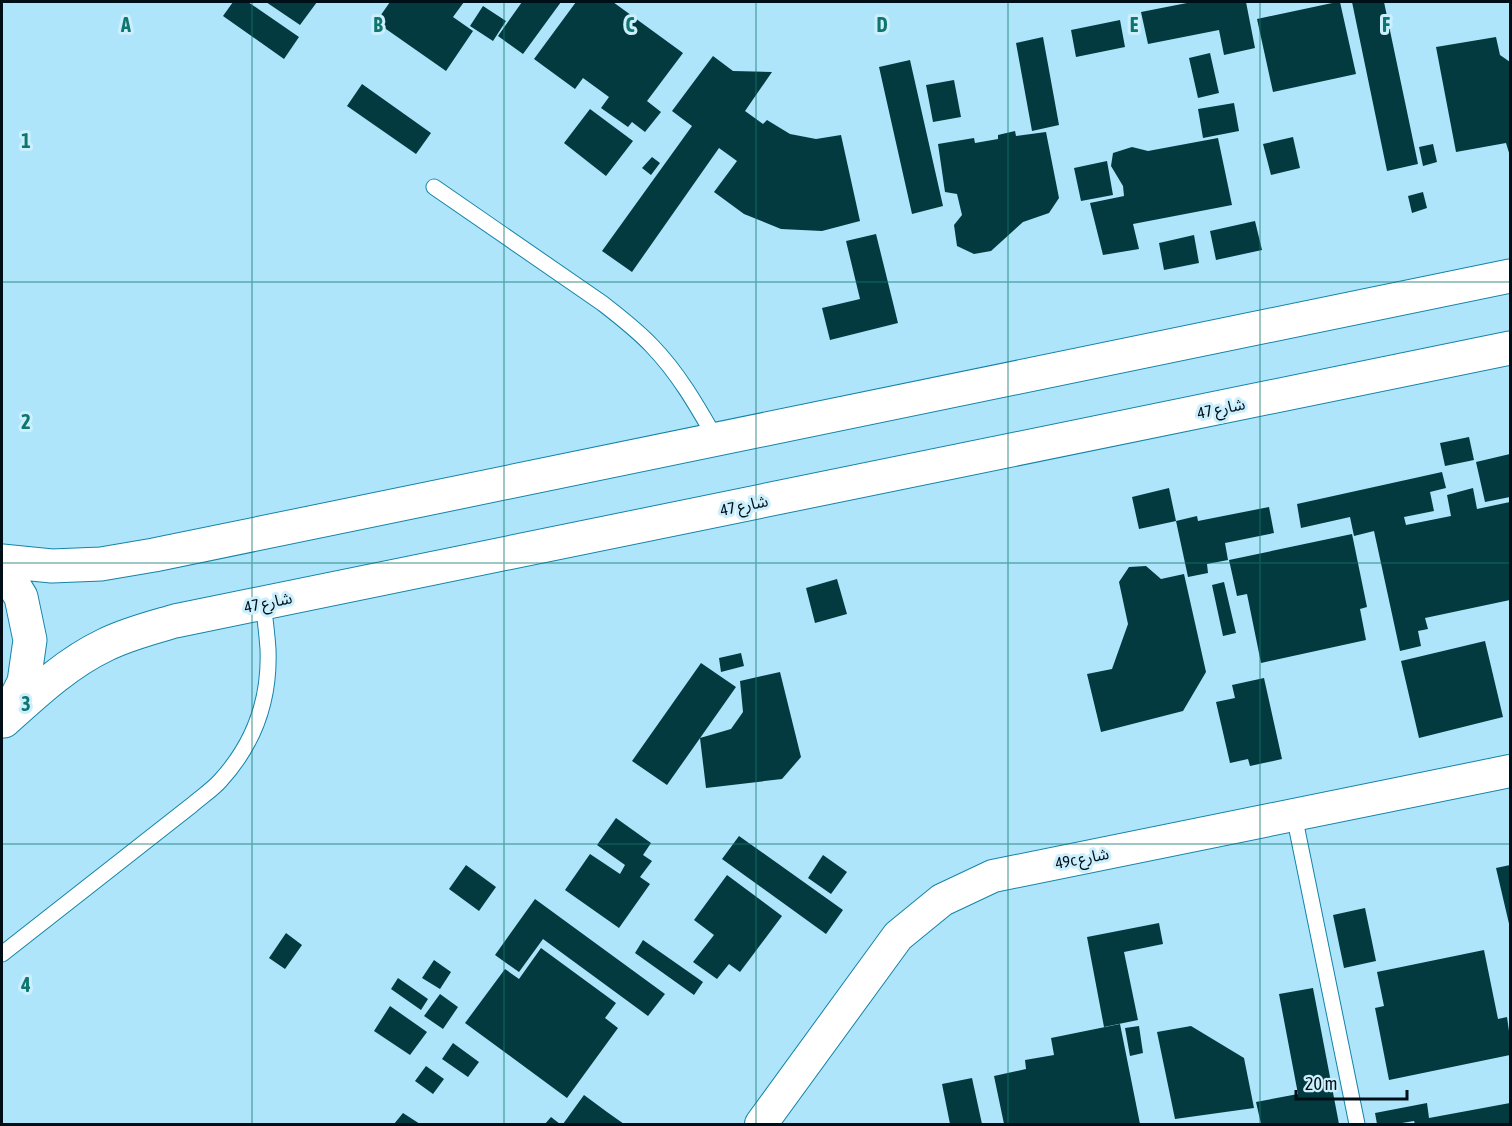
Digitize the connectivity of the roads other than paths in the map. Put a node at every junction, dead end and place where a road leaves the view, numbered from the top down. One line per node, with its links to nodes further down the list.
1 (434, 187): 4 (lane)
2 (1510, 276): 4 (street)
3 (1510, 348): 7 (street, شارع 47)
4 (716, 439): 5 (street)
5 (2, 561)
6 (2, 566): 8 (street)
7 (263, 603): 8 (street, شارع 47); 11 (lane)
8 (3, 722)
9 (1510, 771): 10 (street, 49c شارع)
10 (1294, 815): 12 (street, 49c شارع); 13 (lane)
11 (2, 954)
12 (761, 1125)
13 (1357, 1125)

